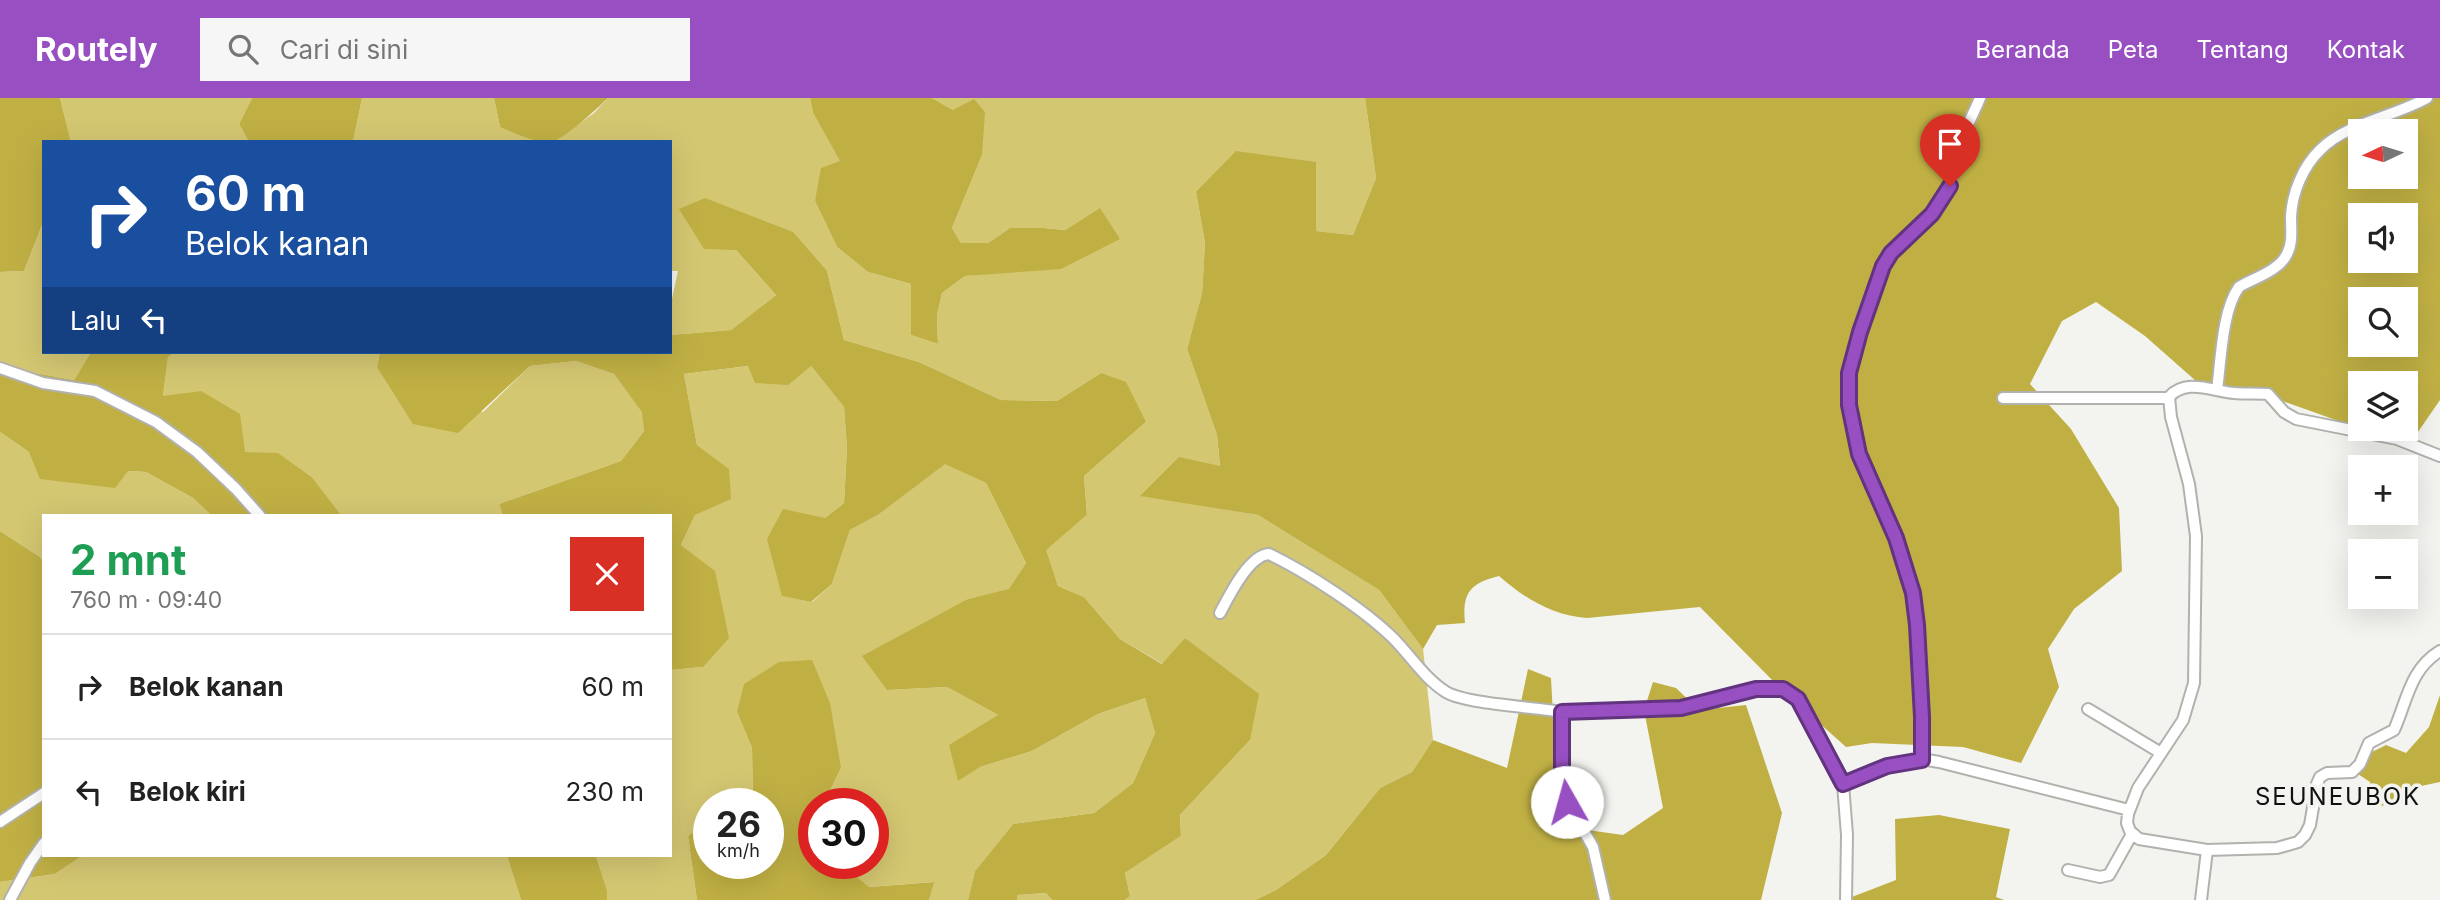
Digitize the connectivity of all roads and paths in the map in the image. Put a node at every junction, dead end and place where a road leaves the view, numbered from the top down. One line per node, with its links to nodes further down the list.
1 (1980, 98): 14 (street)
2 (2427, 98): 4 (street)
3 (0, 368): 8 (street)
4 (2217, 390): 6 (street); 7 (street)
5 (2003, 398): 6 (street)
6 (2168, 398): 13 (street)
7 (2440, 456)
8 (258, 514)
9 (1220, 613): 12 (street)
10 (2440, 651): 21 (street)
11 (2088, 709): 13 (street)
12 (1562, 712): 15 (street); 24 (street)
13 (2161, 753): 17 (street)
14 (1922, 760): 15 (street); 17 (street)
15 (1843, 784): 25 (street)
16 (42, 794): 18 (street)
17 (2129, 810): 19 (street)
18 (0, 822)
19 (2133, 834): 21 (street); 22 (street)
20 (42, 846): 23 (street)
21 (2207, 850): 26 (street)
22 (2068, 870)
23 (10, 900)
24 (1605, 900)
25 (1846, 900)
26 (2201, 900)

